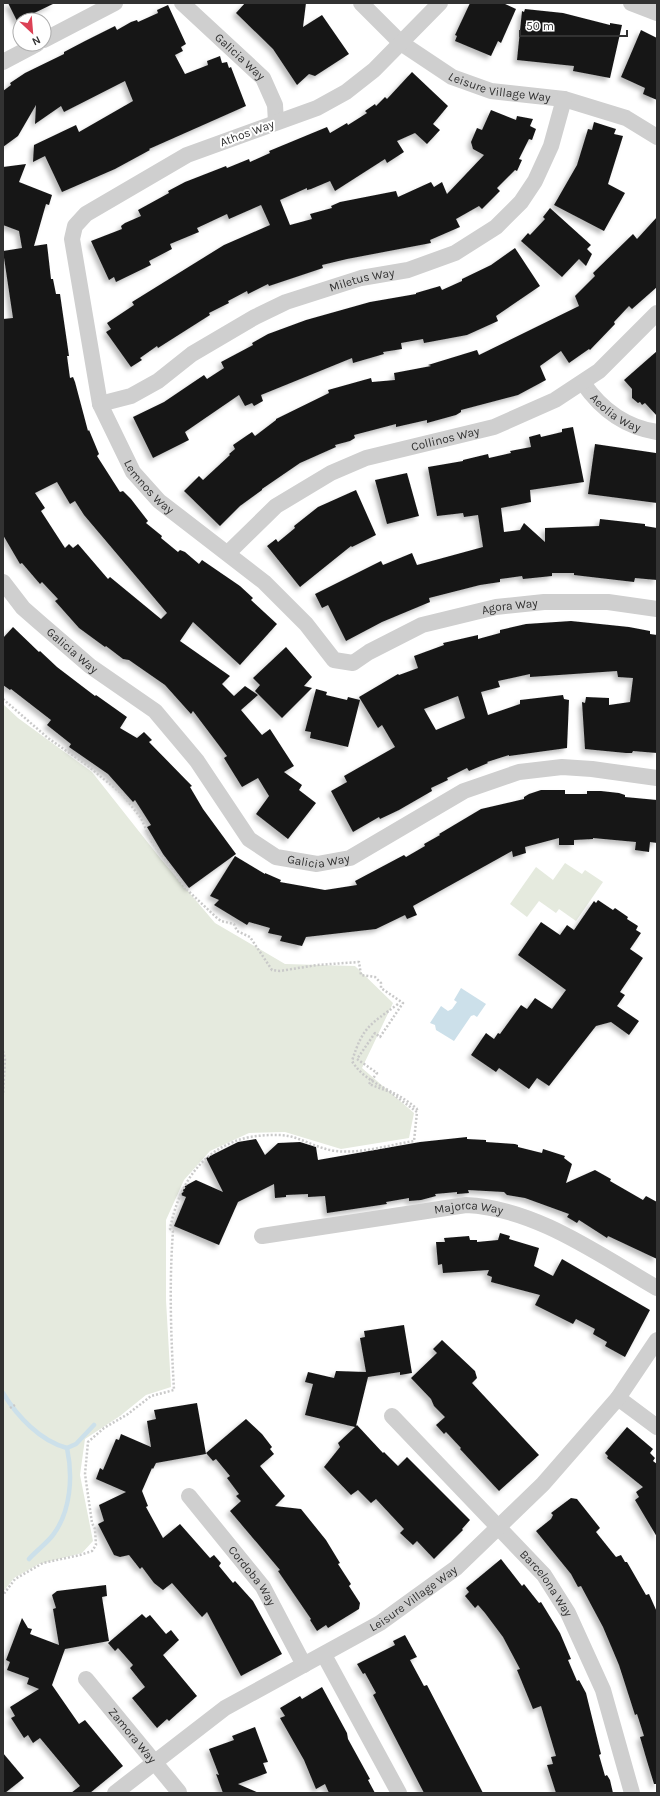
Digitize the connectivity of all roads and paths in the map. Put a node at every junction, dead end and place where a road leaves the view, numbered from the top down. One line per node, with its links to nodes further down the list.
1 (116, 3): 7 (street)
2 (182, 3): 12 (street, Galicia Way)
3 (361, 3): 8 (street, Leisure Village Way)
4 (440, 3): 8 (street, Athos Way)
5 (631, 3): 6 (street)
6 (657, 13)
7 (52, 36)
8 (401, 43): 11 (street, Leisure Village Way); 12 (street, Athos Way)
9 (22, 52): 10 (street)
10 (3, 62)
11 (564, 99): 13 (street, Leisure Village Way); 17 (street, Miletus Way)
12 (276, 122): 14 (street, Athos Way)
13 (657, 137)
14 (86, 214): 17 (street, Lemnos Way)
15 (657, 313): 16 (street, Collinos Way)
16 (582, 383): 18 (street, Aeolia Way); 19 (street, Collinos Way)
17 (100, 404): 19 (street, Lemnos Way)
18 (657, 432)
19 (228, 553): 22 (street, Lemnos Way)
20 (3, 582): 24 (street, Galicia Way)
21 (657, 609): 22 (street, Agora Way)
22 (369, 652)
23 (3, 699): 27 (path)
24 (657, 778)
25 (398, 1004): 27 (path)
26 (3, 1051): 28 (path)
27 (372, 1080): 29 (path); 40 (path)
28 (3, 1095)
29 (419, 1108)
30 (262, 1236): 31 (street, Majorca Way)
31 (657, 1288)
32 (657, 1340): 33 (street, Leisure Village Way)
33 (618, 1398): 37 (street); 39 (street, Leisure Village Way)
34 (14, 1405): 35 (path)
35 (10, 1408)
36 (392, 1416): 39 (street, Barcelona Way)
37 (657, 1427)
38 (189, 1496): 42 (street, Cordoba Way)
39 (499, 1528): 41 (street, Leisure Village Way); 48 (street, Barcelona Way)
40 (3, 1595)
41 (324, 1655): 42 (street, Leisure Village Way); 47 (street)
42 (304, 1665): 44 (street, Leisure Village Way)
43 (86, 1679): 44 (street, Zamora Way)
44 (154, 1762): 45 (street, Zamora Way); 46 (street, Leisure Village Way)
45 (179, 1792)
46 (115, 1793)
47 (399, 1793)
48 (632, 1793)

